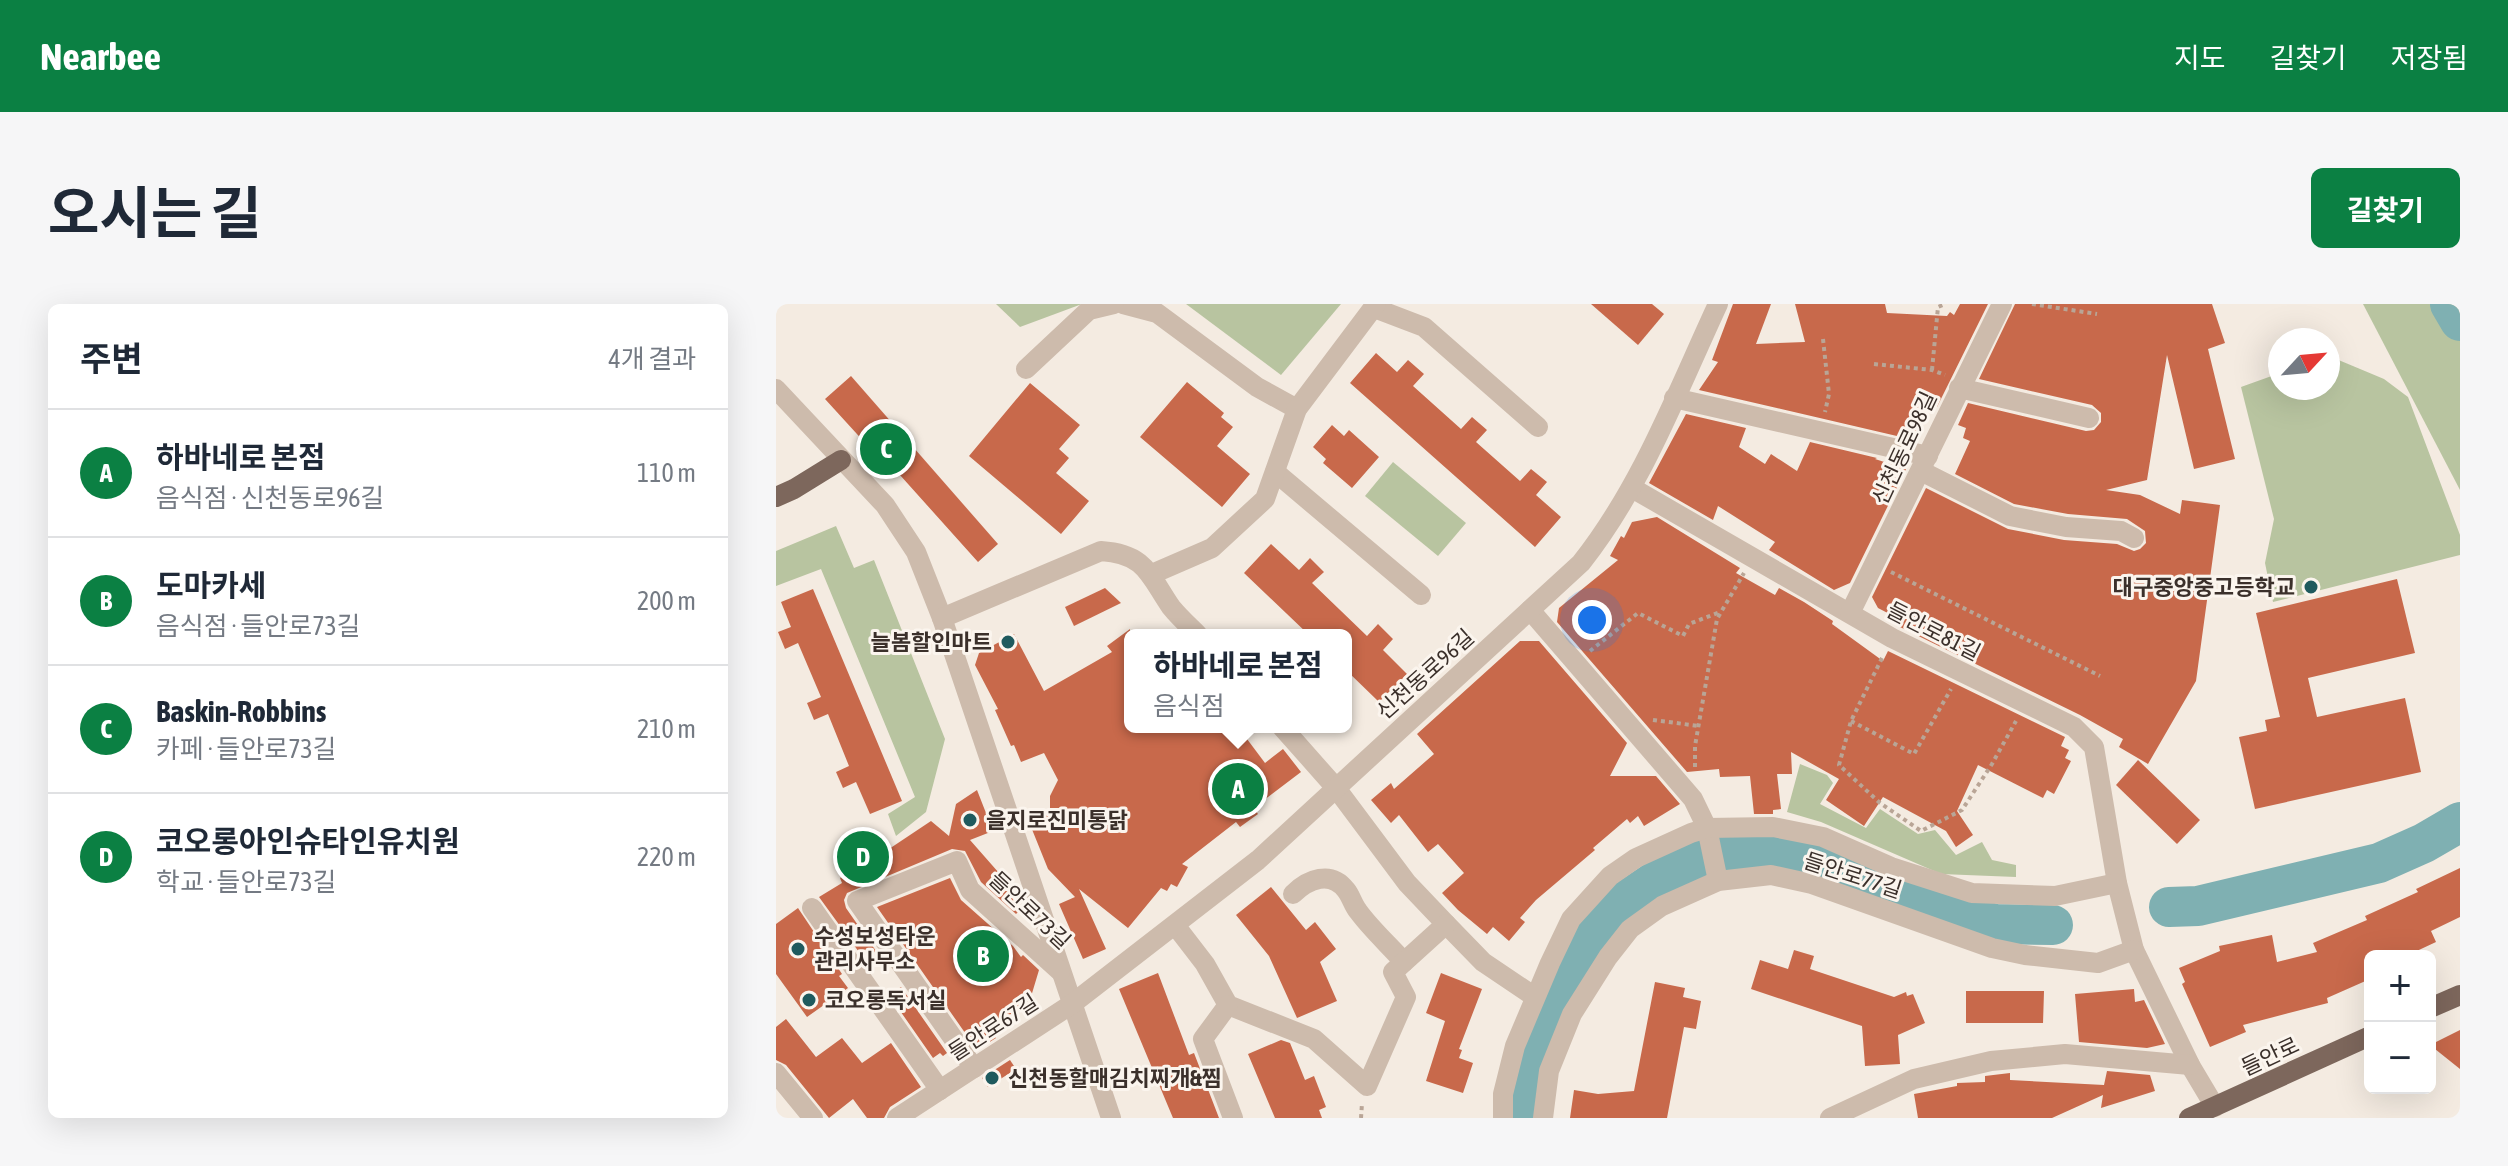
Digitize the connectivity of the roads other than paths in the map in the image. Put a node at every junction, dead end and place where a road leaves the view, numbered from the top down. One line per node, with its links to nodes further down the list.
1 (1114, 304): 6 (street)
2 (1123, 304): 10 (street)
3 (1718, 304): 9 (street, 신천동로96길)
4 (2002, 304): 7 (street, 신천동로98길)
5 (1375, 306): 10 (street); 12 (street)
6 (1026, 369)
7 (1961, 384): 11 (street); 14 (street, 신천동로98길)
8 (776, 389): 13 (street, 들안로73길)
9 (1674, 398): 14 (street); 16 (street, 신천동로96길)
10 (1297, 409): 15 (street)
11 (2089, 418)
12 (1538, 427)
13 (841, 460): 17 (main road); 23 (street, 들안로73길)
14 (1924, 463): 18 (street); 22 (street, 신천동로98길)
15 (1275, 472): 19 (street); 20 (street)
16 (1632, 488): 21 (street, 신천동로96길); 22 (street, 들안로81길)
17 (776, 497)
18 (2134, 538)
19 (1152, 574): 23 (street); 24 (street)
20 (1421, 595)
21 (1530, 610): 26 (street, 신천동로96길); 27 (street)
22 (1850, 613): 29 (street, 들안로81길)
23 (942, 618): 36 (street, 들안로73길)
24 (1192, 629)
25 (1287, 733): 26 (street)
26 (1336, 788): 32 (street); 33 (street, 신천동로96길)
27 (1707, 828): 28 (street); 29 (street); 38 (street)
28 (1718, 880): 34 (street, 들안로77길); 53 (street, 들안로77길)
29 (2117, 883): 34 (street, 들안로81길)
30 (1293, 894): 35 (street)
31 (812, 908): 46 (street, 들안로67길)
32 (1446, 924): 35 (street); 38 (street)
33 (1175, 925): 39 (street, 신천동로96길); 40 (street)
34 (2137, 954): 43 (street)
35 (1404, 962): 40 (street)
36 (1061, 972): 39 (street, 들안로73길); 44 (street, 들안로73길)
37 (2460, 995): 41 (main road)
38 (1535, 997): 52 (street)
39 (1072, 1004): 44 (street, 들안로67길); 50 (street, 들안로73길)
40 (1228, 1005): 51 (street)
41 (2436, 1005)
42 (2364, 1039): 47 (main road, 들안로)
43 (2190, 1065): 47 (street); 54 (street)
44 (974, 1068): 46 (street, 들안로67길)
45 (776, 1073): 48 (street)
46 (940, 1090): 49 (street, 들안로67길)
47 (2215, 1107): 55 (main road, 들안로)
48 (813, 1118)
49 (897, 1118)
50 (1111, 1118)
51 (1233, 1118)
52 (1503, 1118)
53 (1543, 1118)
54 (1830, 1118)
55 (2189, 1118)

